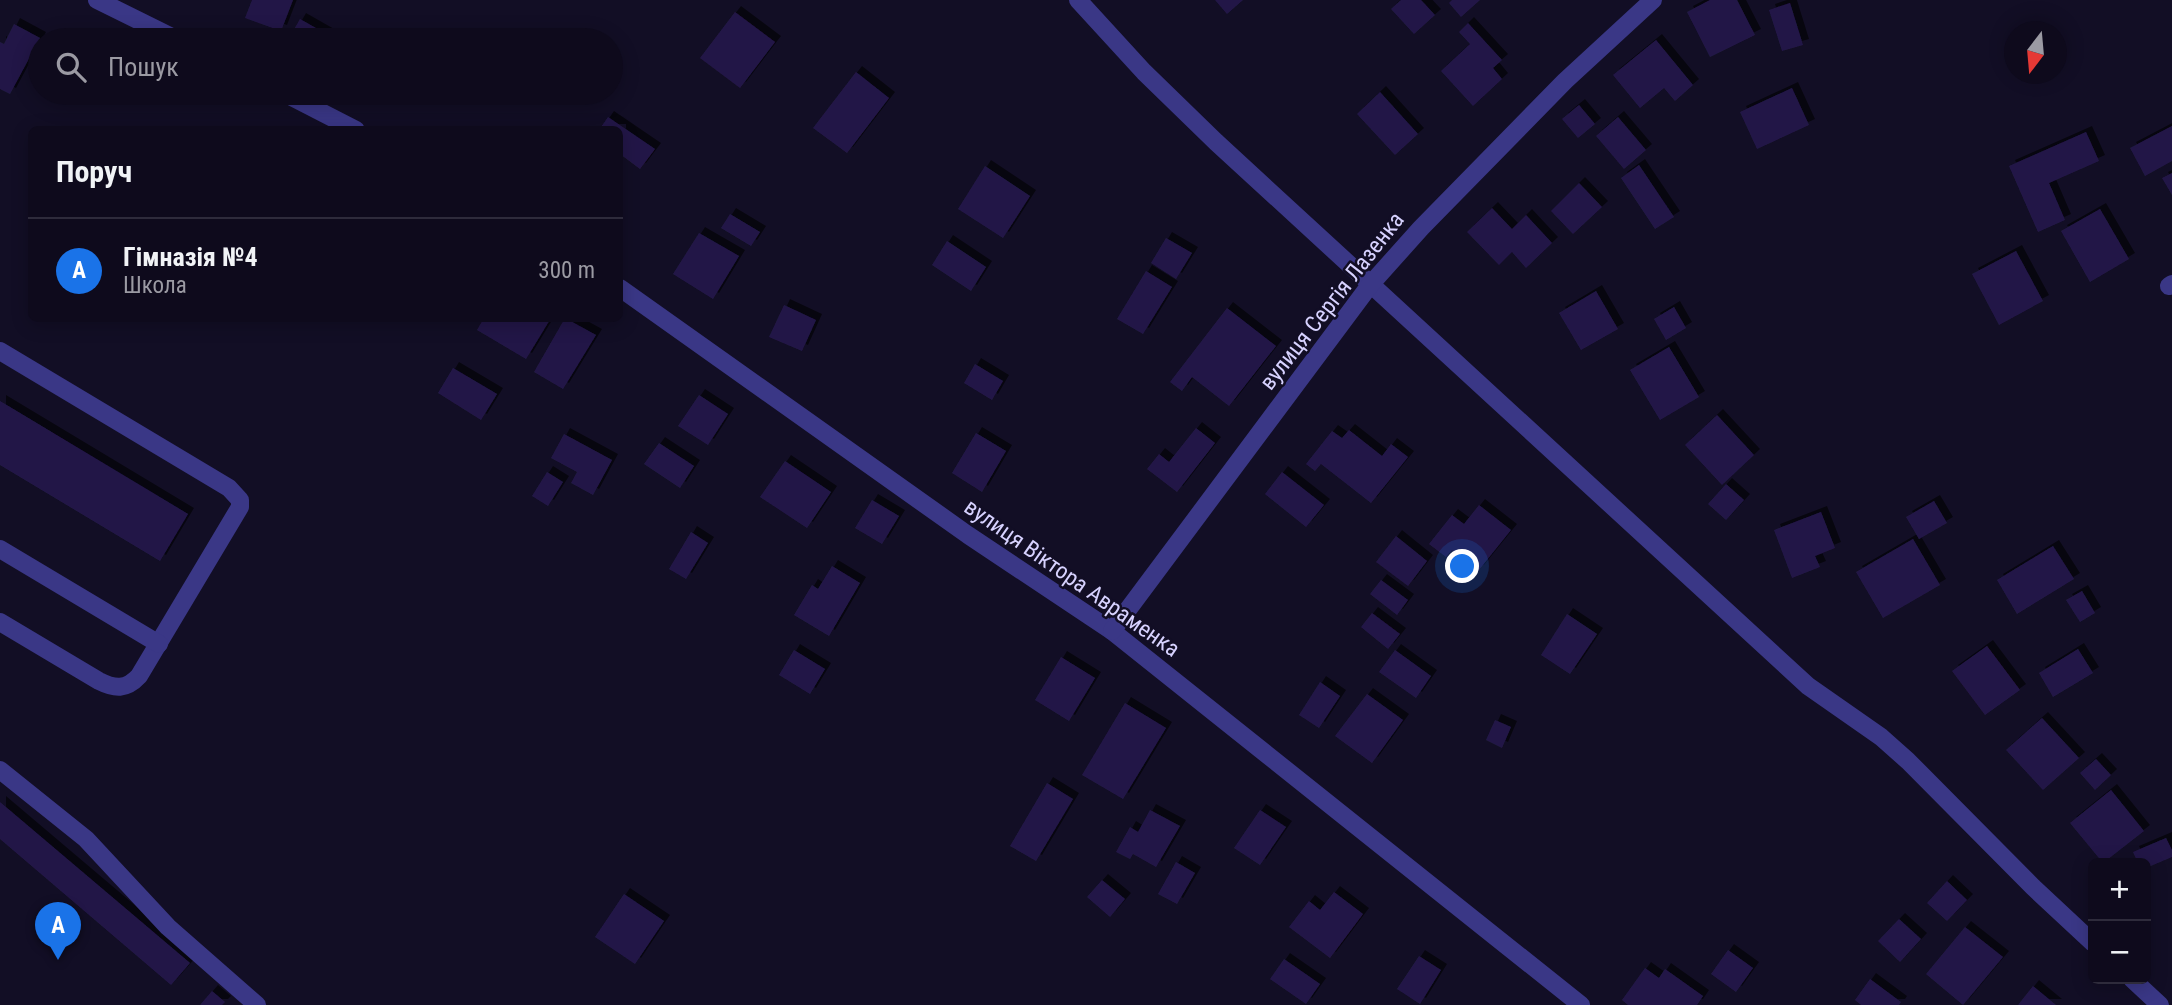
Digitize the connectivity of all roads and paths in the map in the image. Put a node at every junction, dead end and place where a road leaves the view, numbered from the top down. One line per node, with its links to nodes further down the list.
1 (97, 0): 4 (street)
2 (1078, 0): 7 (street)
3 (1653, 0): 7 (street, вулиця Сергія Лазенка)
4 (154, 28)
5 (307, 105): 6 (street)
6 (348, 126)
7 (1370, 285): 12 (street, вулиця Сергія Лазенка); 15 (street)
8 (623, 290): 12 (street, вулиця Віктора Авраменка)
9 (0, 351): 13 (street)
10 (0, 549): 13 (street)
11 (0, 622): 13 (street)
12 (1112, 631): 18 (street, вулиця Віктора Авраменка)
13 (159, 644)
14 (0, 770): 17 (street)
15 (2088, 938)
16 (2137, 984): 19 (street)
17 (257, 1005)
18 (1581, 1005)
19 (2160, 1005)

